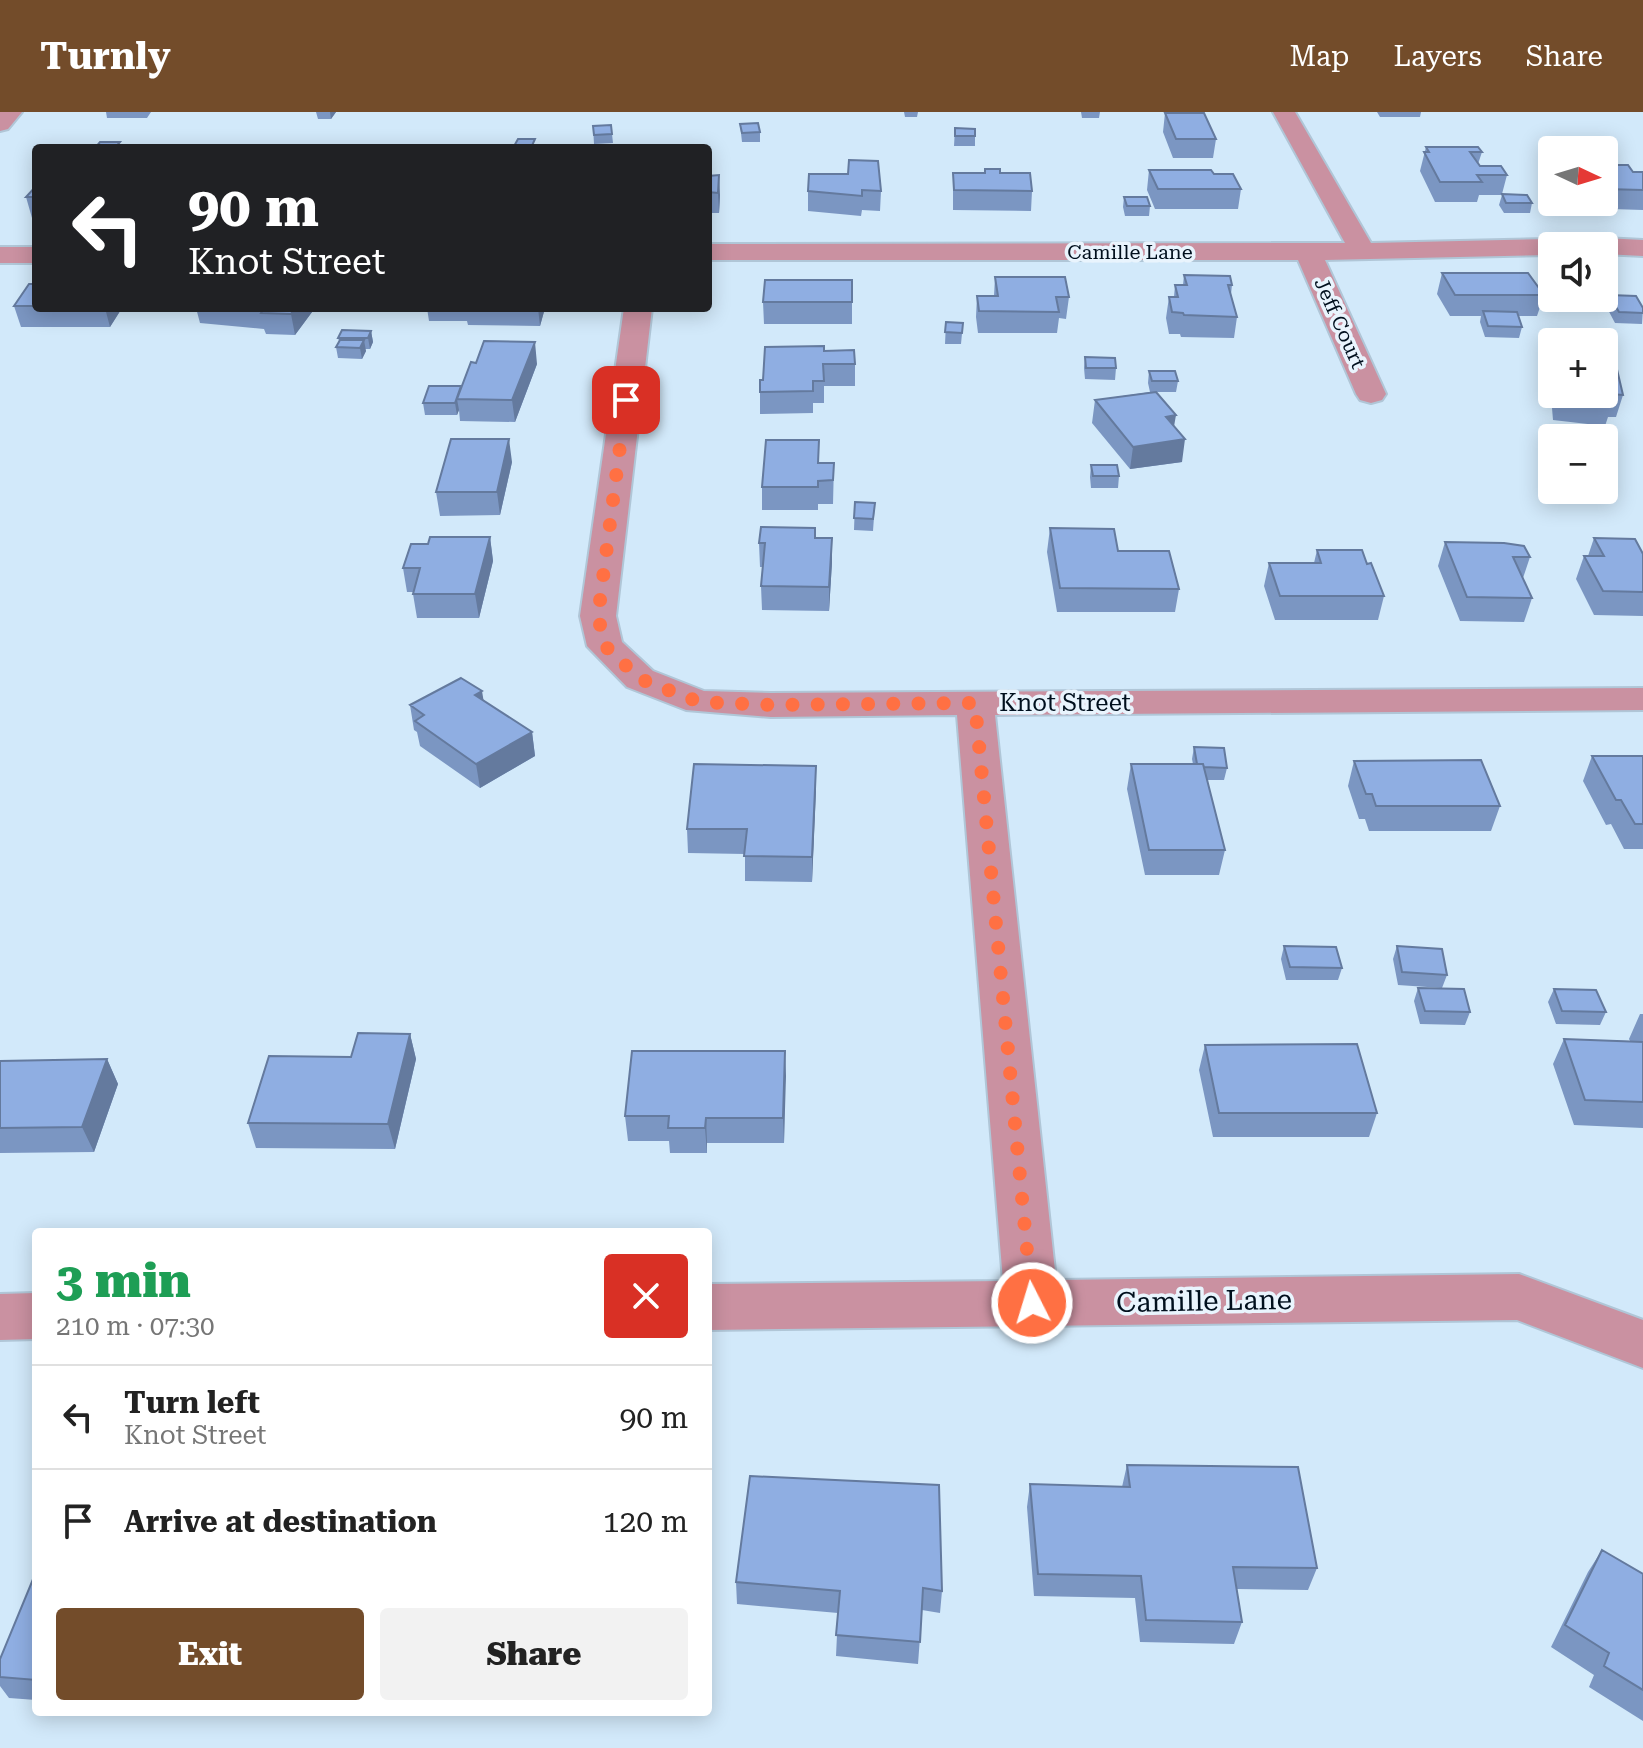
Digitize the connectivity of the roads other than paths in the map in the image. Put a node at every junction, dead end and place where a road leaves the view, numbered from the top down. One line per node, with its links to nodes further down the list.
1 (11, 112): 3 (street)
2 (1284, 112): 7 (street)
3 (0, 124)
4 (1538, 247): 7 (street, Camille Lane)
5 (1618, 247): 6 (street)
6 (1643, 248)
7 (1362, 250): 9 (street, Camille Lane)
8 (712, 252): 9 (street, Camille Lane)
9 (1308, 252): 13 (street, Jeff Court)
10 (0, 255): 11 (street)
11 (32, 255)
12 (637, 312): 15 (street, Knot Street)
13 (1371, 394)
14 (1643, 699): 15 (street, Knot Street)
15 (975, 703): 16 (street)
16 (1032, 1303): 17 (street, Camille Lane); 20 (street, Camille Lane)
17 (712, 1307)
18 (32, 1316): 19 (street)
19 (0, 1317)
20 (1643, 1344)

